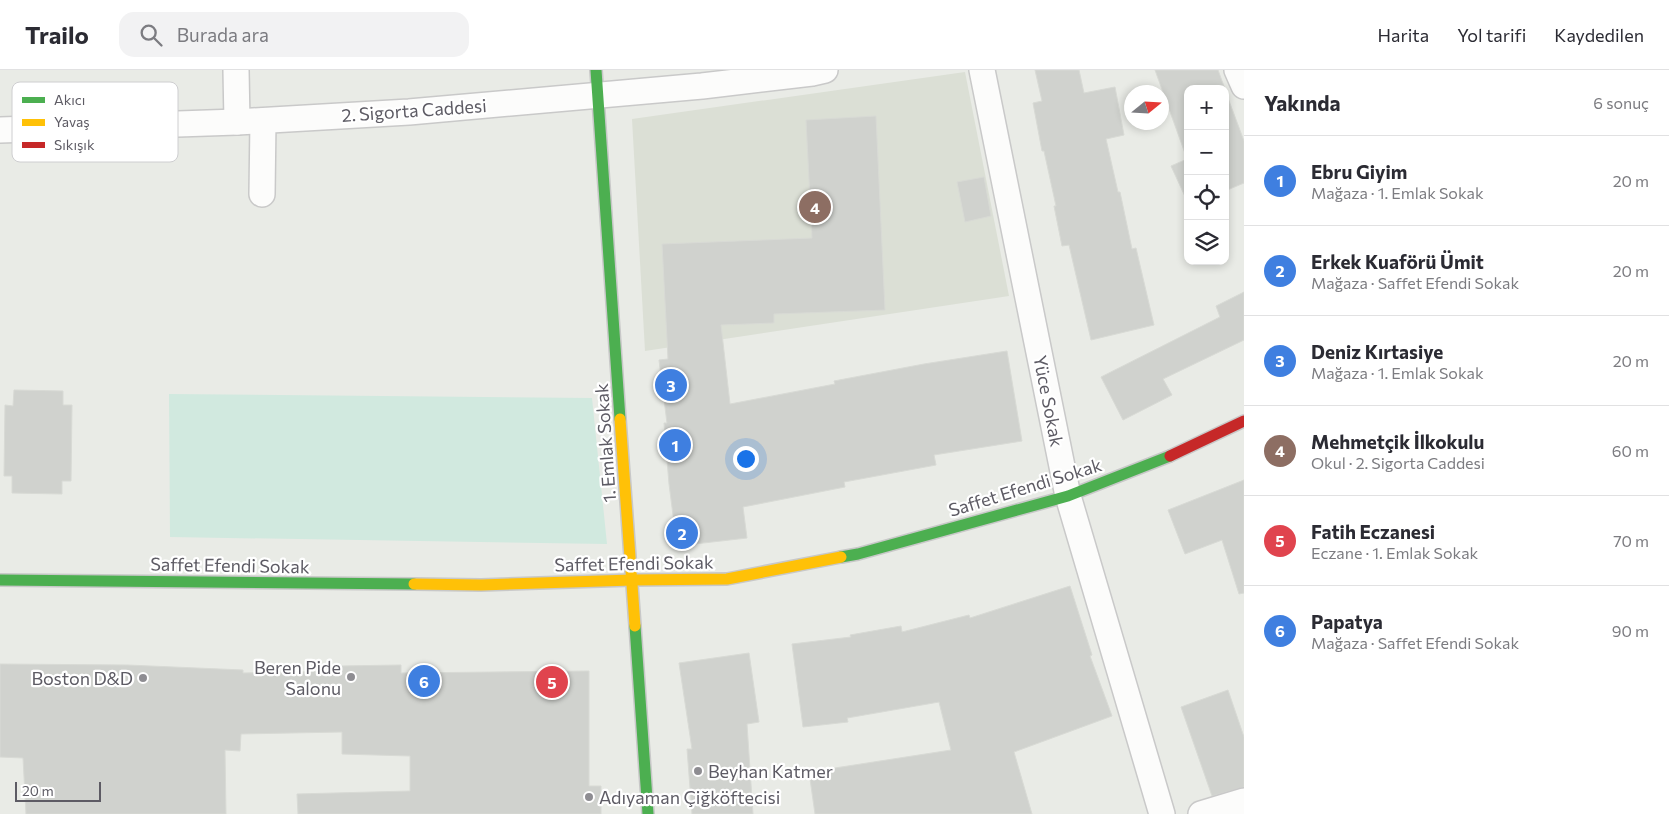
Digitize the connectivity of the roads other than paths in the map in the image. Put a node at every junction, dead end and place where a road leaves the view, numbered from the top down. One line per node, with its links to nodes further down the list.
1 (236, 70): 9 (street)
2 (596, 70): 7 (street, 1. Emlak Sokak)
3 (825, 70): 7 (street, 2. Sigorta Caddesi)
4 (982, 70): 13 (street, Yüce Sokak)
5 (1237, 70): 6 (street)
6 (1244, 86)
7 (598, 94): 8 (street, 2. Sigorta Caddesi); 15 (street, 1. Emlak Sokak)
8 (263, 121): 9 (street, 2. Sigorta Caddesi); 11 (street)
9 (237, 122): 10 (street, 2. Sigorta Caddesi)
10 (178, 124)
11 (262, 194)
12 (1244, 422): 13 (street, Saffet Efendi Sokak)
13 (1068, 496): 15 (street, Saffet Efendi Sokak); 18 (street, Yüce Sokak)
14 (0, 580): 15 (street, Saffet Efendi Sokak)
15 (632, 580): 17 (street, 1. Emlak Sokak)
16 (1244, 802): 19 (street)
17 (648, 814)
18 (1162, 814)
19 (1201, 814)

